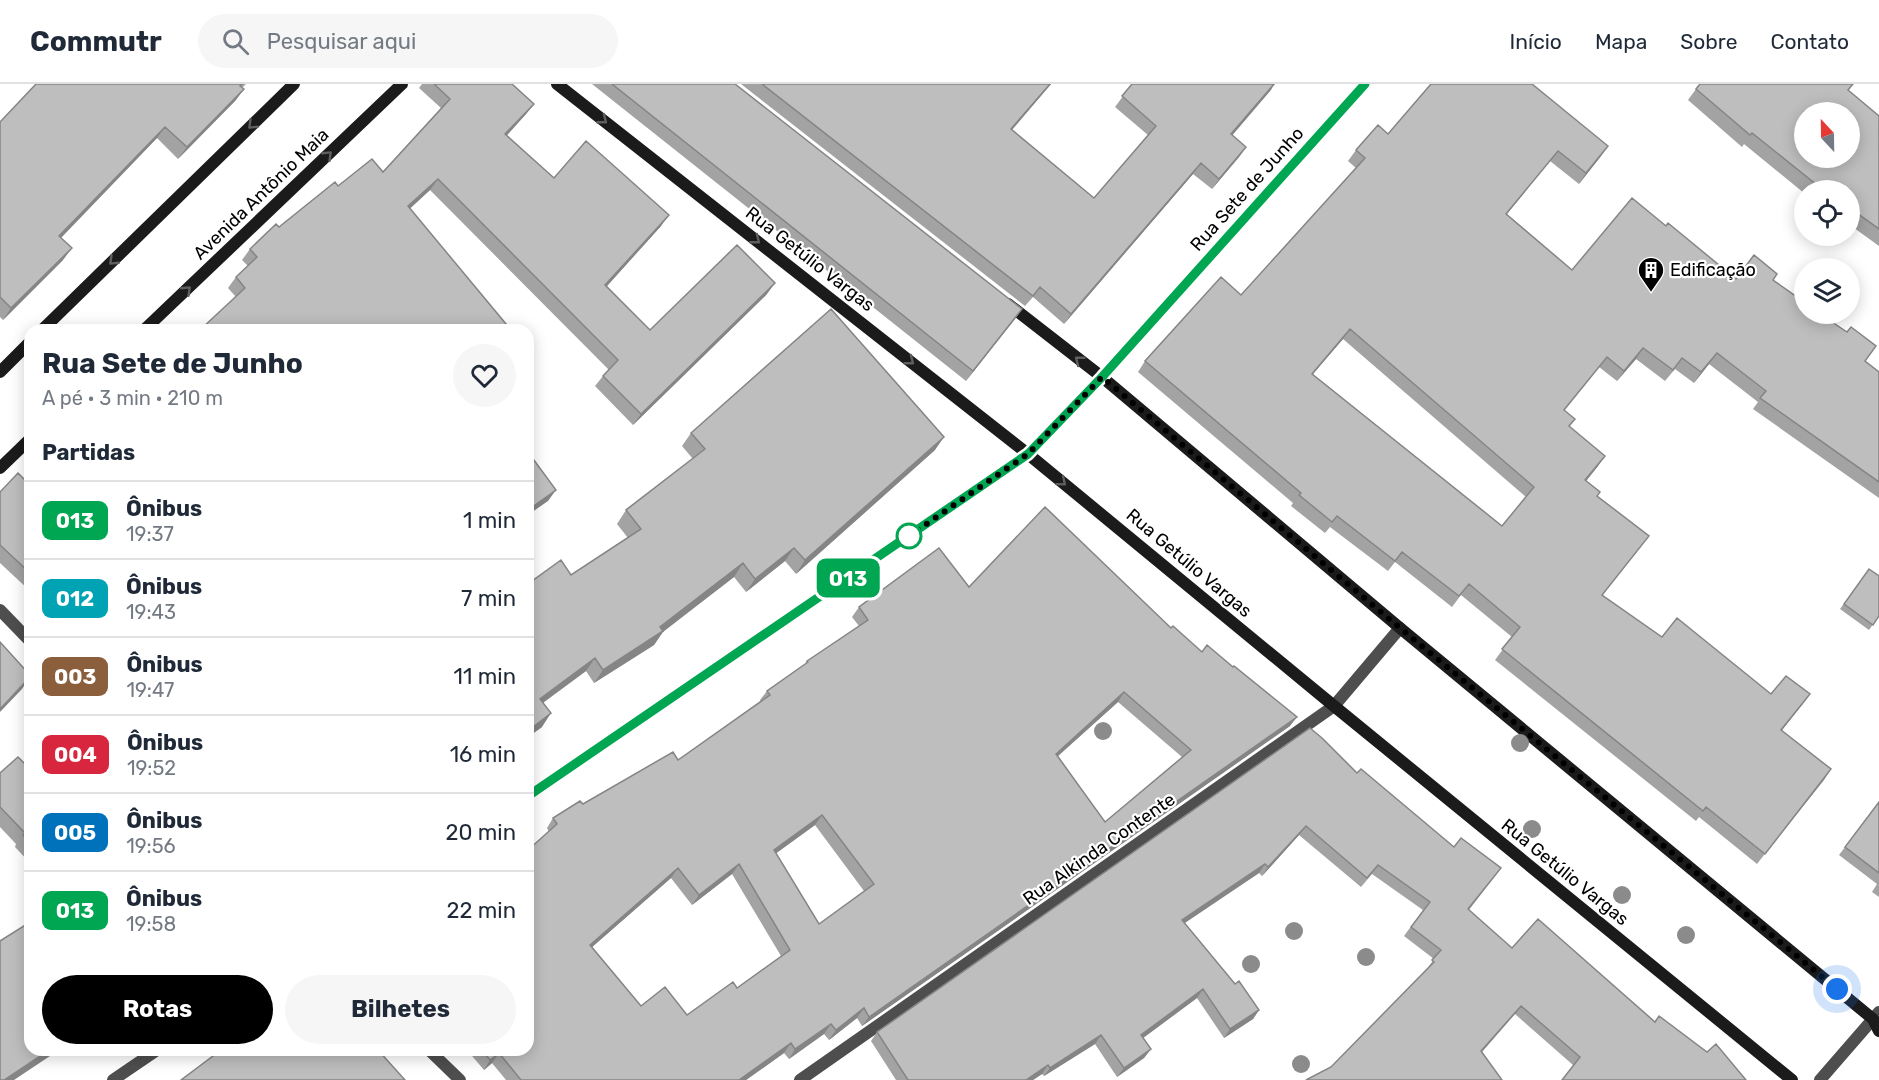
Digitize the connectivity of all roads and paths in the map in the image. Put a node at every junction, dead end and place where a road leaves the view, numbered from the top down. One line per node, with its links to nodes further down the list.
1 (294, 84): 6 (street, one-way to 6)
2 (402, 84): 7 (street, Avenida Antônio Maia, one-way to 2)
3 (557, 84): 12 (street, Rua Getúlio Vargas, one-way to 12)
4 (1365, 84): 10 (street, Rua Sete de Junho)
5 (999, 297): 10 (street, one-way to 5)
6 (48, 324)
7 (150, 324)
8 (24, 348): 9 (street)
9 (0, 372)
10 (1102, 377): 12 (street, Rua Sete de Junho); 15 (street)
11 (24, 445): 13 (street)
12 (1028, 454): 17 (street, Rua Getúlio Vargas, one-way to 17); 18 (street, Rua Sete de Junho)
13 (0, 468)
14 (0, 609): 16 (street)
15 (1400, 628): 17 (street, Rua Alkinda Contente); 19 (street)
16 (24, 635)
17 (1334, 706): 25 (street, Rua Alkinda Contente); 26 (street, Rua Getúlio Vargas)
18 (534, 792)
19 (1876, 1015): 20 (street); 27 (street)
20 (1879, 1031)
21 (148, 1056): 23 (street)
22 (435, 1056): 24 (street)
23 (113, 1080)
24 (460, 1080)
25 (800, 1080)
26 (1792, 1080)
27 (1820, 1080)

